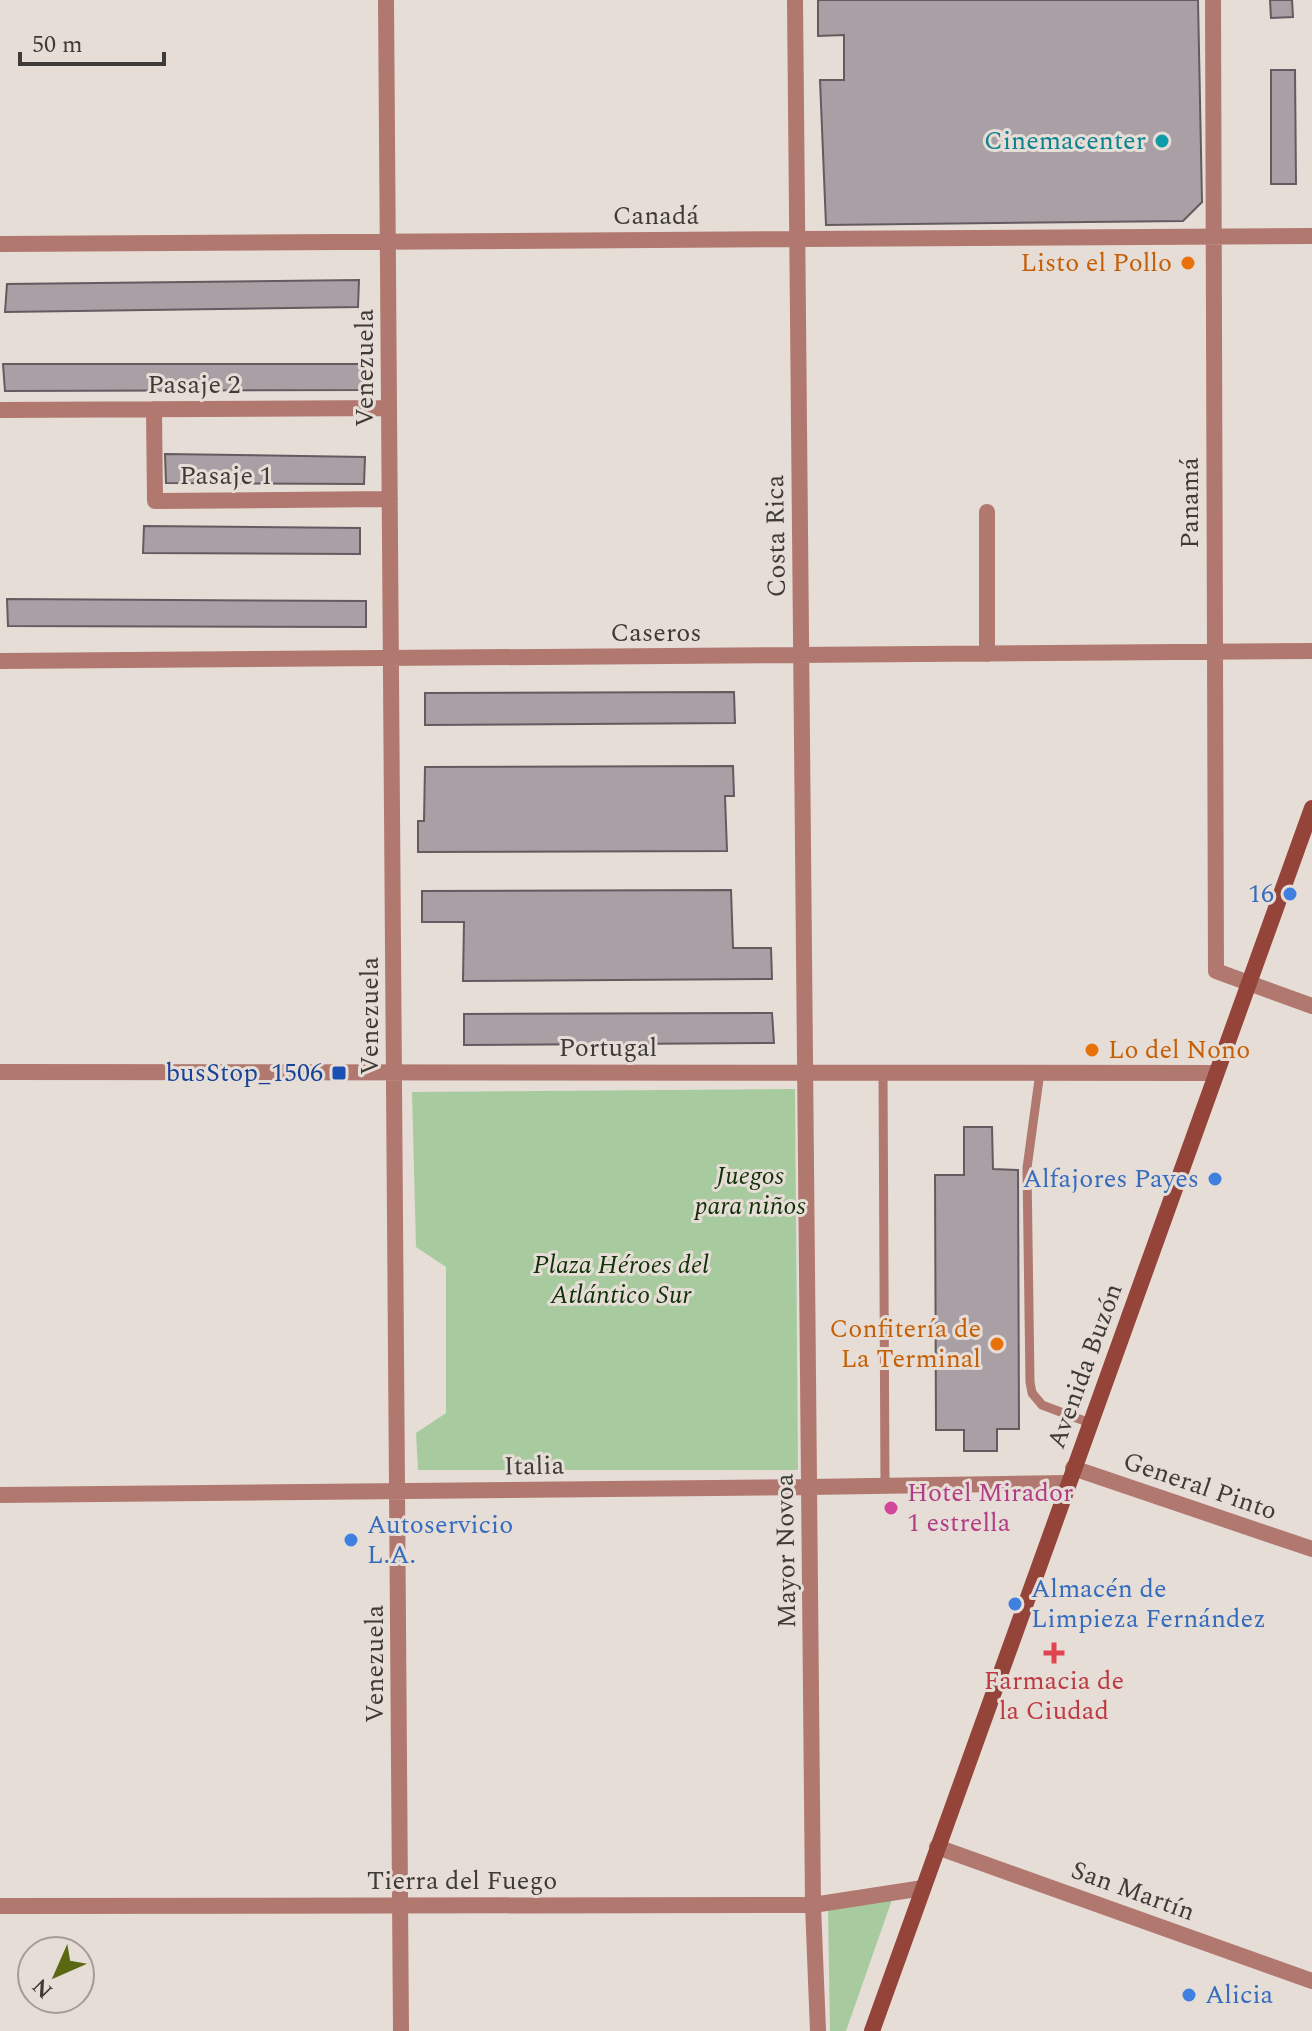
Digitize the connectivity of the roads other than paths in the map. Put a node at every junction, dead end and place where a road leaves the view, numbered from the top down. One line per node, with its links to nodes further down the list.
1 (386, 0): 7 (street, Venezuela)
2 (795, 0): 6 (street, Costa Rica)
3 (1213, 0): 4 (street, Panamá)
4 (1213, 235): 5 (street, Canadá); 6 (street, Canadá); 15 (street, Panamá)
5 (1312, 236)
6 (797, 239): 7 (street, Canadá); 17 (street, Costa Rica)
7 (388, 242): 8 (street, Canadá); 9 (street, Venezuela)
8 (0, 244)
9 (389, 408): 10 (street, Pasaje 2); 12 (street, Venezuela)
10 (154, 409): 11 (street, Pasaje 2); 12 (street, Pasaje 1)
11 (0, 410)
12 (390, 499): 18 (street, Venezuela)
13 (987, 512): 16 (street)
14 (1312, 651): 15 (street, Caseros)
15 (1215, 653): 16 (street, Caseros); 21 (street, Panamá)
16 (987, 654): 17 (street, Caseros)
17 (801, 656): 18 (street, Caseros); 23 (street, Costa Rica)
18 (391, 659): 19 (street, Caseros); 27 (street, Venezuela)
19 (0, 661)
20 (1312, 808): 21 (main road, Avenida Buzón)
21 (1248, 983): 22 (street); 28 (main road, Avenida Buzón)
22 (1312, 1006)
23 (805, 1071): 24 (street, Portugal); 27 (street, Portugal); 32 (street, Mayor Novoa)
24 (883, 1071): 26 (street, Portugal); 31 (lane)
25 (0, 1072): 27 (street, Portugal)
26 (1040, 1072): 28 (street, Portugal); 29 (lane)
27 (394, 1073): 33 (street, Venezuela)
28 (1216, 1073): 29 (main road, Avenida Buzón)
29 (1090, 1423): 30 (main road, Avenida Buzón)
30 (1071, 1476): 31 (street, Italia); 35 (street, General Pinto); 36 (main road, Avenida Buzón)
31 (885, 1486): 32 (street, Italia)
32 (809, 1487): 33 (street, Italia); 39 (street, Mayor Novoa)
33 (397, 1491): 34 (street, Italia); 38 (street, Venezuela)
34 (0, 1495)
35 (1312, 1549)
36 (937, 1847): 37 (main road, Avenida Buzón); 41 (street, San Martín)
37 (923, 1888): 39 (street, Tierra del Fuego); 44 (main road, Avenida Buzón)
38 (400, 1904): 39 (street, Tierra del Fuego); 40 (street, Tierra del Fuego); 42 (street, Venezuela)
39 (813, 1905): 43 (street, Mayor Novoa)
40 (0, 1906)
41 (1312, 1981)
42 (401, 2031)
43 (818, 2031)
44 (872, 2031)

